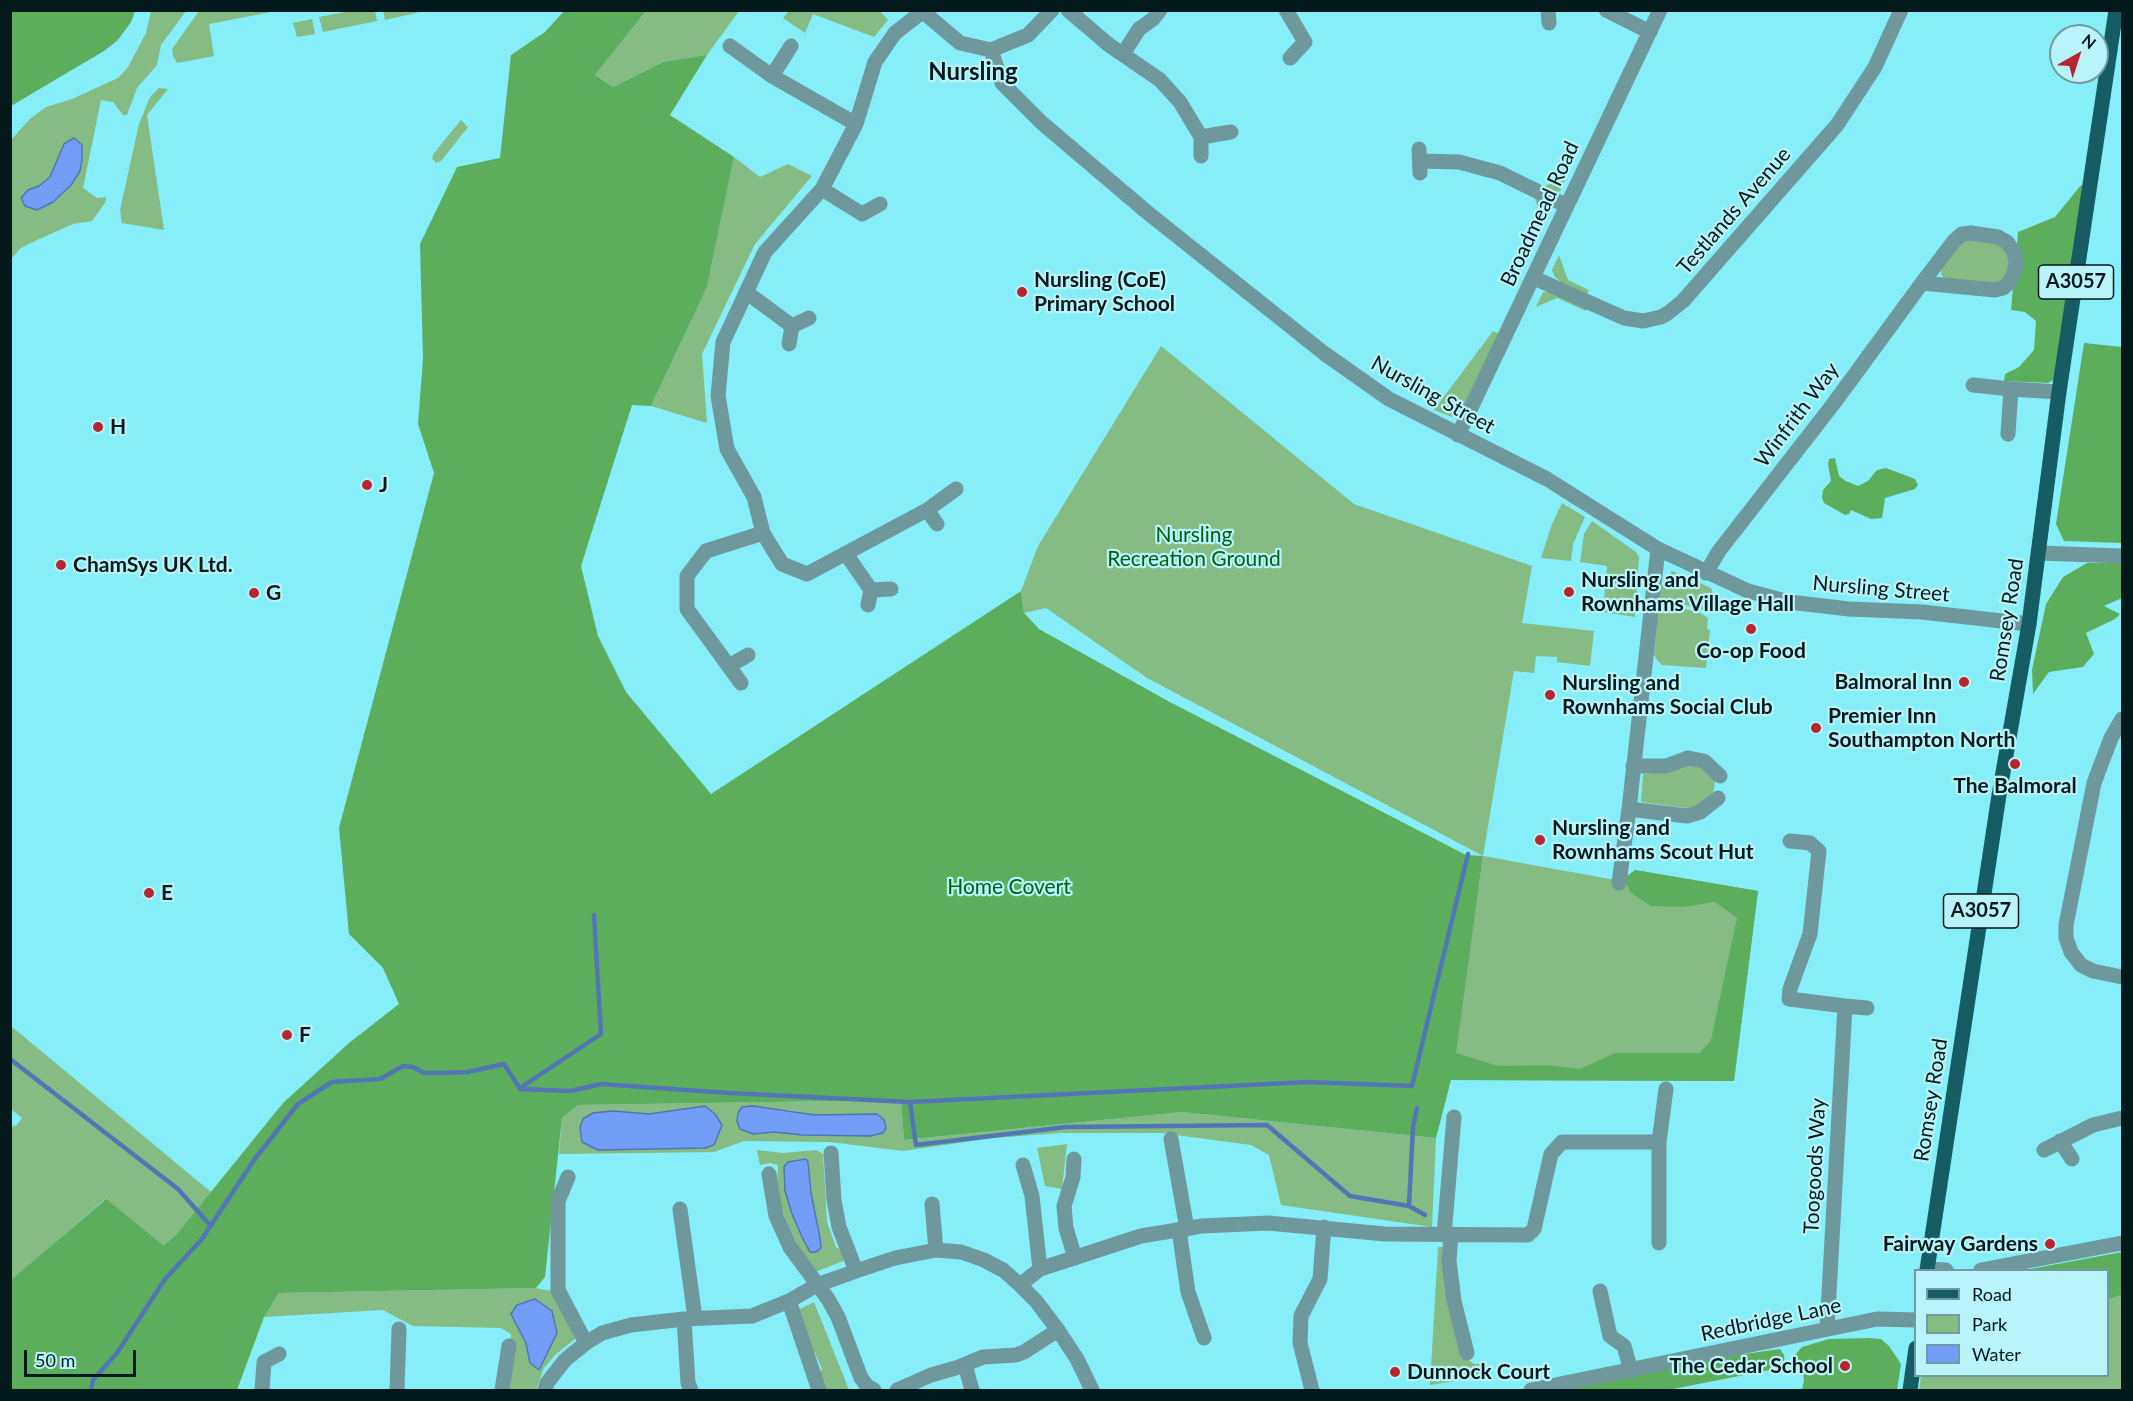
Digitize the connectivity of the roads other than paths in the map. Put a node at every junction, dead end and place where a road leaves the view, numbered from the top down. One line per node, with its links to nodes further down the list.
1 (1052, 10): 13 (street)
2 (1068, 10): 14 (street)
3 (1160, 10): 14 (street)
4 (1286, 10): 15 (street)
5 (1606, 10): 10 (street)
6 (1660, 10): 10 (street, Broadmead Road)
7 (1901, 10): 25 (street, Testlands Avenue)
8 (2116, 10): 33 (main road, Romsey Road / A3057)
9 (921, 11): 13 (street); 17 (street)
10 (1650, 32): 24 (street, Broadmead Road)
11 (730, 46): 16 (street)
12 (791, 46): 16 (street)
13 (991, 50): 35 (street, Nursling Street)
14 (1123, 54): 19 (street)
15 (1290, 58)
16 (772, 75): 17 (street)
17 (856, 124): 22 (street)
18 (1231, 132): 19 (street)
19 (1201, 137): 20 (street)
20 (1201, 156)
21 (1420, 161): 24 (street)
22 (822, 189): 23 (street); 27 (street)
23 (880, 204)
24 (1566, 206): 25 (street, Broadmead Road)
25 (1534, 278): 35 (street, Broadmead Road)
26 (1922, 283): 26 (street, Winfrith Way); 44 (street, Winfrith Way)
27 (746, 292): 29 (street); 39 (street)
28 (809, 318): 29 (street)
29 (792, 326): 30 (street)
30 (789, 344)
31 (1974, 386): 32 (street)
32 (2011, 389): 33 (street); 34 (street)
33 (2059, 392): 41 (main road, Romsey Road / A3057)
34 (2008, 434)
35 (1458, 435): 40 (street, Nursling Street)
36 (956, 489): 37 (street)
37 (927, 510): 38 (street); 42 (street)
38 (937, 524)
39 (763, 533): 42 (street); 48 (street)
40 (1658, 549): 44 (street, Nursling Street); 51 (street)
41 (2038, 553): 43 (street); 46 (main road, Romsey Road / A3057)
42 (846, 554): 45 (street)
43 (2122, 555)
44 (1706, 573): 46 (street, Nursling Street)
45 (891, 589)
46 (2029, 624): 83 (main road, Romsey Road / A3057)
47 (748, 655): 48 (street)
48 (729, 666): 49 (street)
49 (741, 683)
50 (2122, 719): 57 (street)
51 (1633, 766): 52 (street); 54 (street)
52 (1720, 776)
53 (1718, 798): 54 (street)
54 (1629, 808): 56 (street)
55 (1790, 841): 58 (street)
56 (1618, 883)
57 (2122, 977)
58 (1845, 1006): 59 (street); 93 (street, Toogoods Way)
59 (1867, 1008)
60 (1666, 1089): 65 (street)
61 (1454, 1117): 77 (street)
62 (2122, 1118): 64 (street)
63 (1171, 1139): 76 (street)
64 (2060, 1141): 66 (street); 69 (street)
65 (1659, 1142): 77 (street); 78 (street)
66 (2044, 1150)
67 (831, 1153): 85 (street)
68 (1074, 1159): 81 (street)
69 (2072, 1159)
70 (1023, 1165): 82 (street)
71 (769, 1174): 86 (street)
72 (568, 1177): 96 (street)
73 (932, 1204): 80 (street)
74 (680, 1209): 90 (street)
75 (1324, 1227): 76 (street); 77 (street); 113 (street)
76 (1183, 1229): 81 (street); 95 (street)
77 (1448, 1235): 98 (street)
78 (1659, 1243)
79 (2122, 1243): 84 (street)
80 (936, 1250): 85 (street); 87 (street)
81 (1075, 1258): 82 (street)
82 (1040, 1269): 87 (street)
83 (1927, 1269)
84 (1986, 1269)
85 (856, 1270): 86 (street)
86 (817, 1285): 89 (street); 109 (street)
87 (1020, 1285): 94 (street)
88 (1600, 1291): 102 (street)
89 (789, 1301): 90 (street); 108 (street)
90 (689, 1318): 96 (street); 107 (street)
91 (1914, 1320): 93 (street, Redbridge Lane)
92 (399, 1329): 104 (street)
93 (1827, 1329): 102 (street, Redbridge Lane)
94 (1058, 1330): 101 (street); 112 (street)
95 (1204, 1338)
96 (586, 1343): 106 (street)
97 (509, 1346): 105 (street)
98 (1467, 1353)
99 (279, 1354): 103 (street)
100 (1914, 1362): 115 (main road)
101 (965, 1365): 110 (street); 111 (street)
102 (1631, 1371): 114 (street, Redbridge Lane)
103 (262, 1390)
104 (397, 1390)
105 (502, 1390)
106 (545, 1390)
107 (691, 1390)
108 (819, 1390)
109 (874, 1390)
110 (897, 1390)
111 (972, 1390)
112 (1092, 1390)
113 (1312, 1390)
114 (1531, 1390)
115 (1910, 1390)

